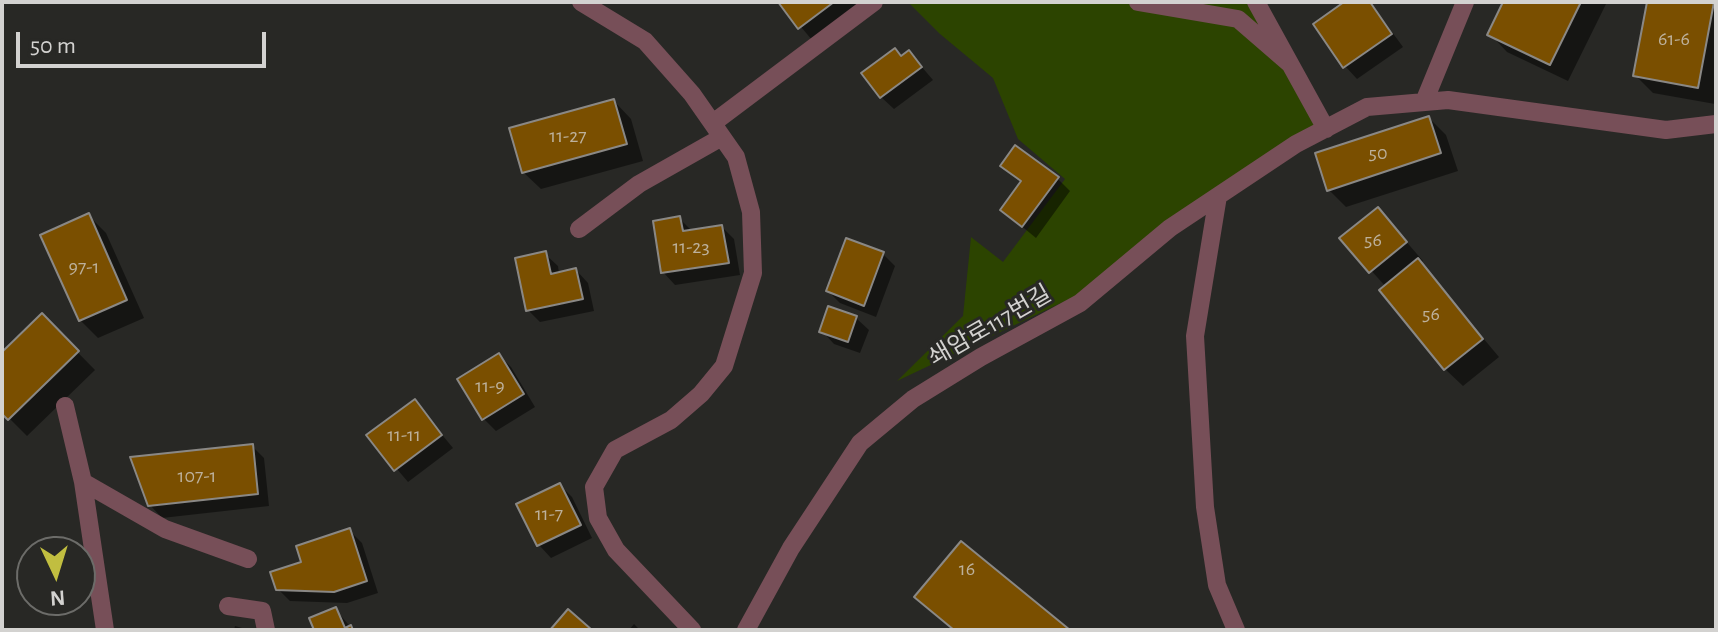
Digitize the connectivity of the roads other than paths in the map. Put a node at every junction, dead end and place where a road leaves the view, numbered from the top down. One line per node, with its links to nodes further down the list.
1 (581, 2): 10 (lane)
2 (874, 2): 10 (lane)
3 (1138, 2): 6 (lane)
4 (1256, 2): 6 (lane)
5 (1465, 2): 7 (lane)
6 (1290, 64): 9 (lane)
7 (1424, 102): 8 (lane, 쇄암로117번길); 9 (lane, 쇄암로117번길)
8 (1716, 124)
9 (1326, 129): 11 (lane, 쇄암로117번길)
10 (717, 130): 12 (lane); 19 (lane)
11 (1218, 196): 20 (lane, 쇄암로117번길); 21 (lane)
12 (579, 229)
13 (65, 406): 14 (lane)
14 (83, 482): 15 (lane); 17 (lane)
15 (248, 559)
16 (228, 606): 18 (lane)
17 (105, 630)
18 (266, 630)
19 (692, 630)
20 (746, 630)
21 (1236, 630)

